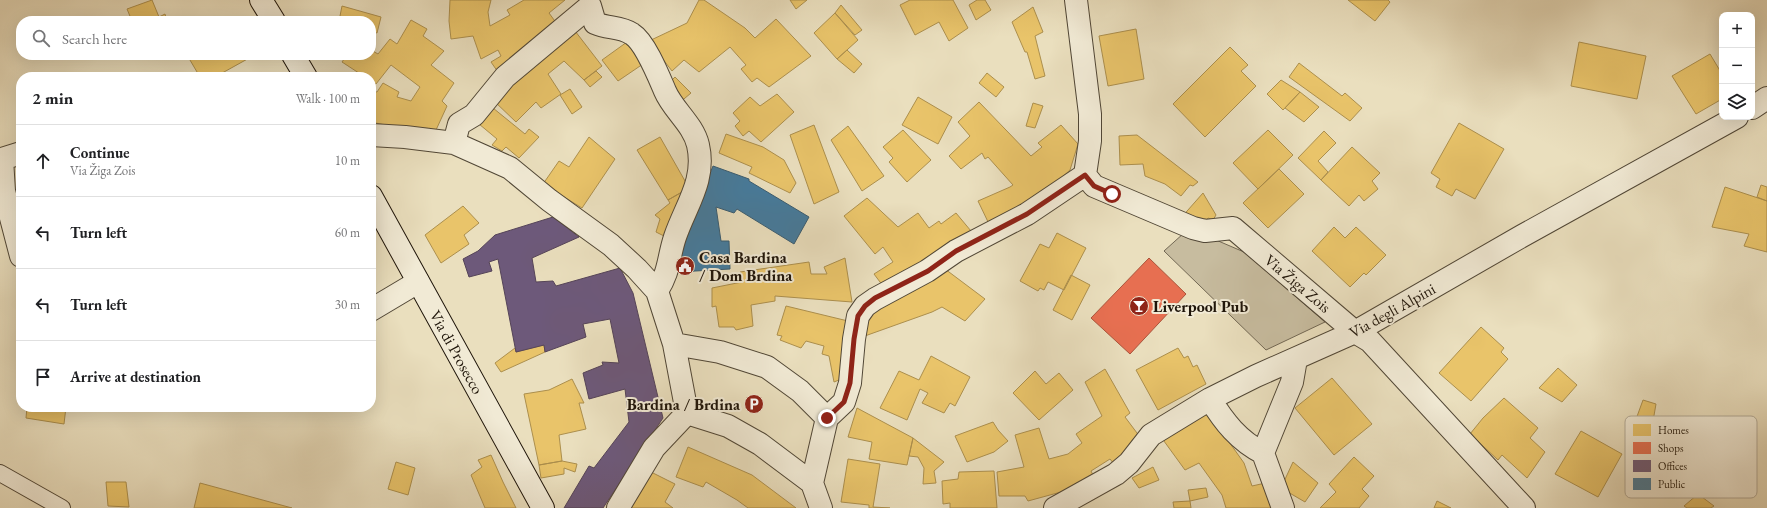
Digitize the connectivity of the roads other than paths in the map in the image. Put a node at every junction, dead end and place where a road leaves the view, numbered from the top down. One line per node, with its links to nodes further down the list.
1 (261, 0): 4 (street)
2 (1076, 0): 13 (street)
3 (598, 2): 11 (street); 17 (street)
4 (271, 16)
5 (296, 60): 6 (street)
6 (303, 72)
7 (1767, 98): 8 (street)
8 (1755, 106)
9 (1732, 120): 19 (street, Via degli Alpini)
10 (376, 135): 11 (street)
11 (454, 143): 17 (street)
12 (8, 157): 15 (street)
13 (1085, 175): 19 (street, Via Žiga Zois); 24 (street)
14 (376, 205): 16 (street, Via di Prosecco)
15 (16, 237)
16 (418, 282): 18 (street); 29 (street, Via di Prosecco)
17 (657, 291): 20 (street)
18 (376, 307)
19 (1355, 332): 21 (street, Via degli Alpini); 34 (street, Via Žiga Zois)
20 (674, 344): 23 (street); 24 (street)
21 (1296, 358): 22 (street, Via degli Alpini); 25 (street)
22 (1210, 399): 25 (street); 32 (street, Via degli Alpini)
23 (687, 413): 27 (street); 30 (street)
24 (827, 418): 27 (street)
25 (1263, 453): 33 (street)
26 (0, 473): 28 (lane)
27 (812, 483): 31 (street)
28 (62, 508)
29 (543, 508)
30 (618, 508)
31 (821, 508)
32 (1054, 508)
33 (1283, 508)
34 (1524, 508)

